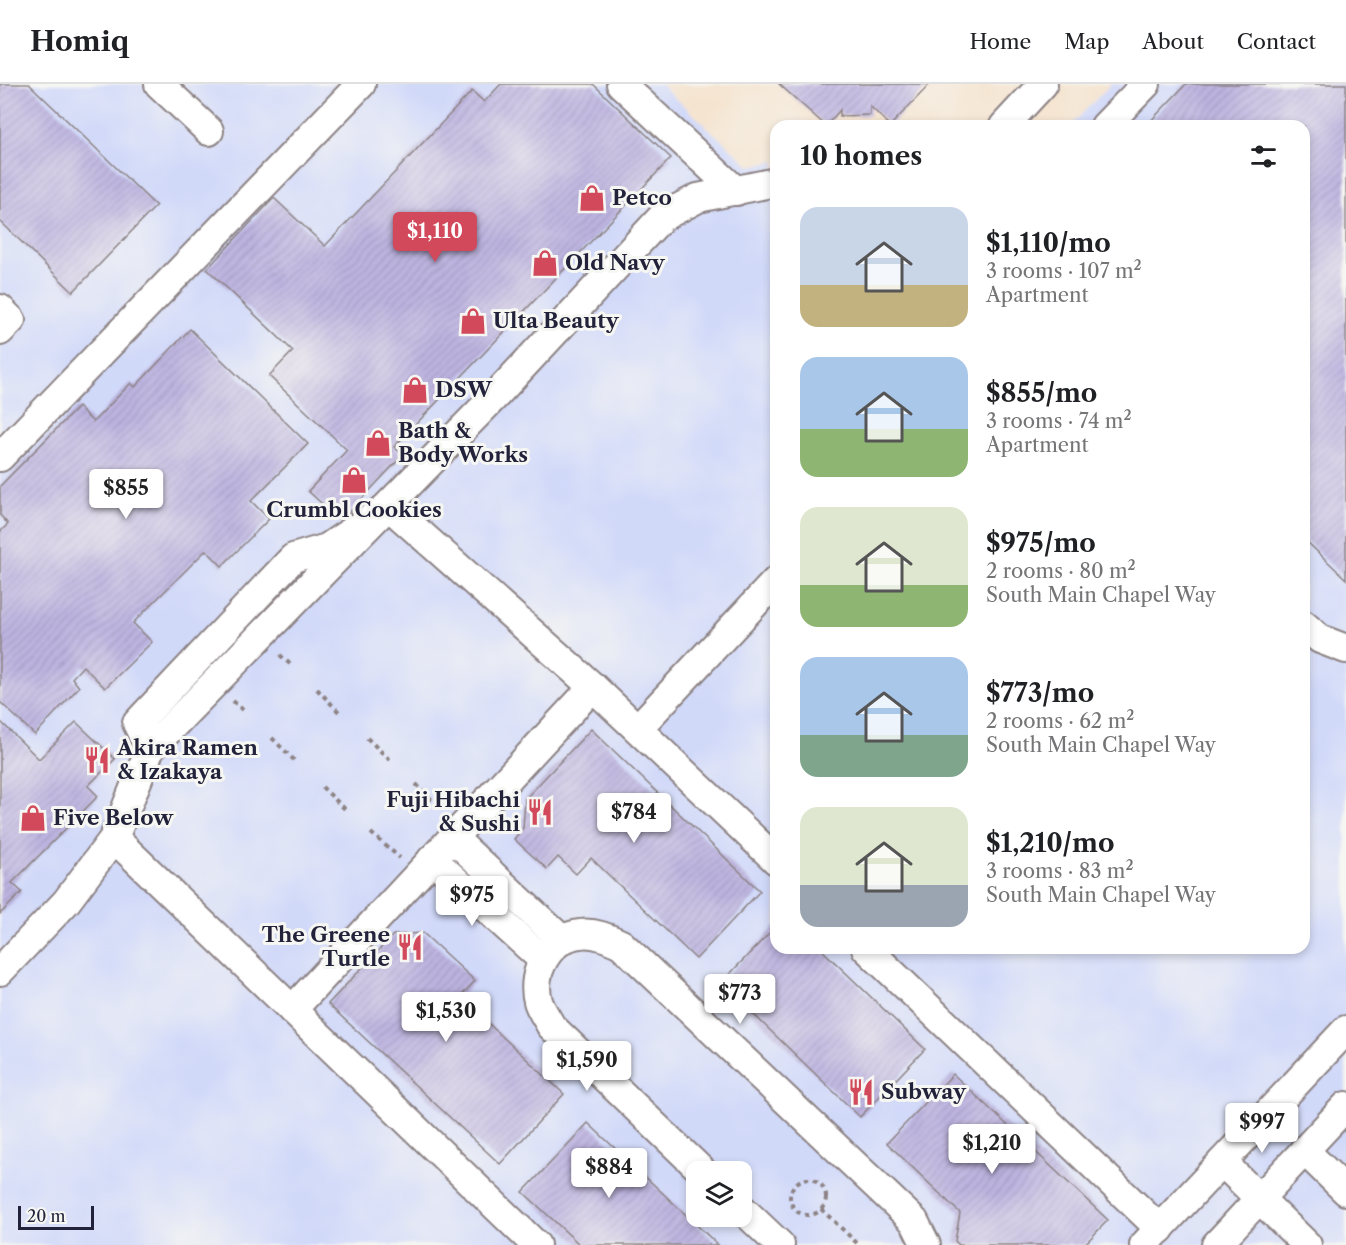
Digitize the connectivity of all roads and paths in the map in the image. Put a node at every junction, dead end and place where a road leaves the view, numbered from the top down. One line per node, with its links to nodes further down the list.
1 (159, 84): 8 (street)
2 (361, 84): 13 (street)
3 (621, 84): 10 (street)
4 (1043, 84): 6 (street)
5 (1146, 84): 7 (street)
6 (1010, 120)
7 (1111, 120)
8 (209, 131)
9 (770, 184): 10 (street)
10 (736, 192): 14 (street)
11 (0, 309): 12 (street)
12 (0, 331)
13 (0, 457)
14 (389, 506): 20 (street); 33 (street)
15 (770, 587): 23 (street)
16 (1310, 630): 18 (street)
17 (272, 649): 19 (path)
18 (1346, 649)
19 (292, 666)
20 (593, 687): 23 (street); 34 (street)
21 (317, 689): 22 (path)
22 (340, 713)
23 (638, 728): 35 (street)
24 (272, 738): 26 (path)
25 (367, 738): 27 (path)
26 (294, 760)
27 (392, 762)
28 (416, 784): 30 (path)
29 (322, 787): 31 (path)
30 (458, 809)
31 (346, 810)
32 (371, 833): 36 (path)
33 (114, 838): 39 (street); 40 (street)
34 (453, 838): 36 (street); 37 (street)
35 (770, 854)
36 (419, 861): 37 (street); 40 (street)
37 (552, 949): 44 (street); 54 (street)
38 (872, 954): 50 (street)
39 (0, 970)
40 (292, 1010): 51 (street)
41 (1346, 1030): 45 (street)
42 (1346, 1106): 43 (street)
43 (1304, 1150): 46 (street); 47 (street)
44 (692, 1161)
45 (1222, 1162): 47 (street); 50 (street)
46 (1346, 1191)
47 (1259, 1198): 55 (street); 56 (street)
48 (821, 1209): 48 (path); 53 (path)
49 (752, 1218): 52 (street)
50 (1152, 1237)
51 (536, 1245)
52 (780, 1245)
53 (859, 1245)
54 (926, 1245)
55 (1216, 1245)
56 (1307, 1245)

